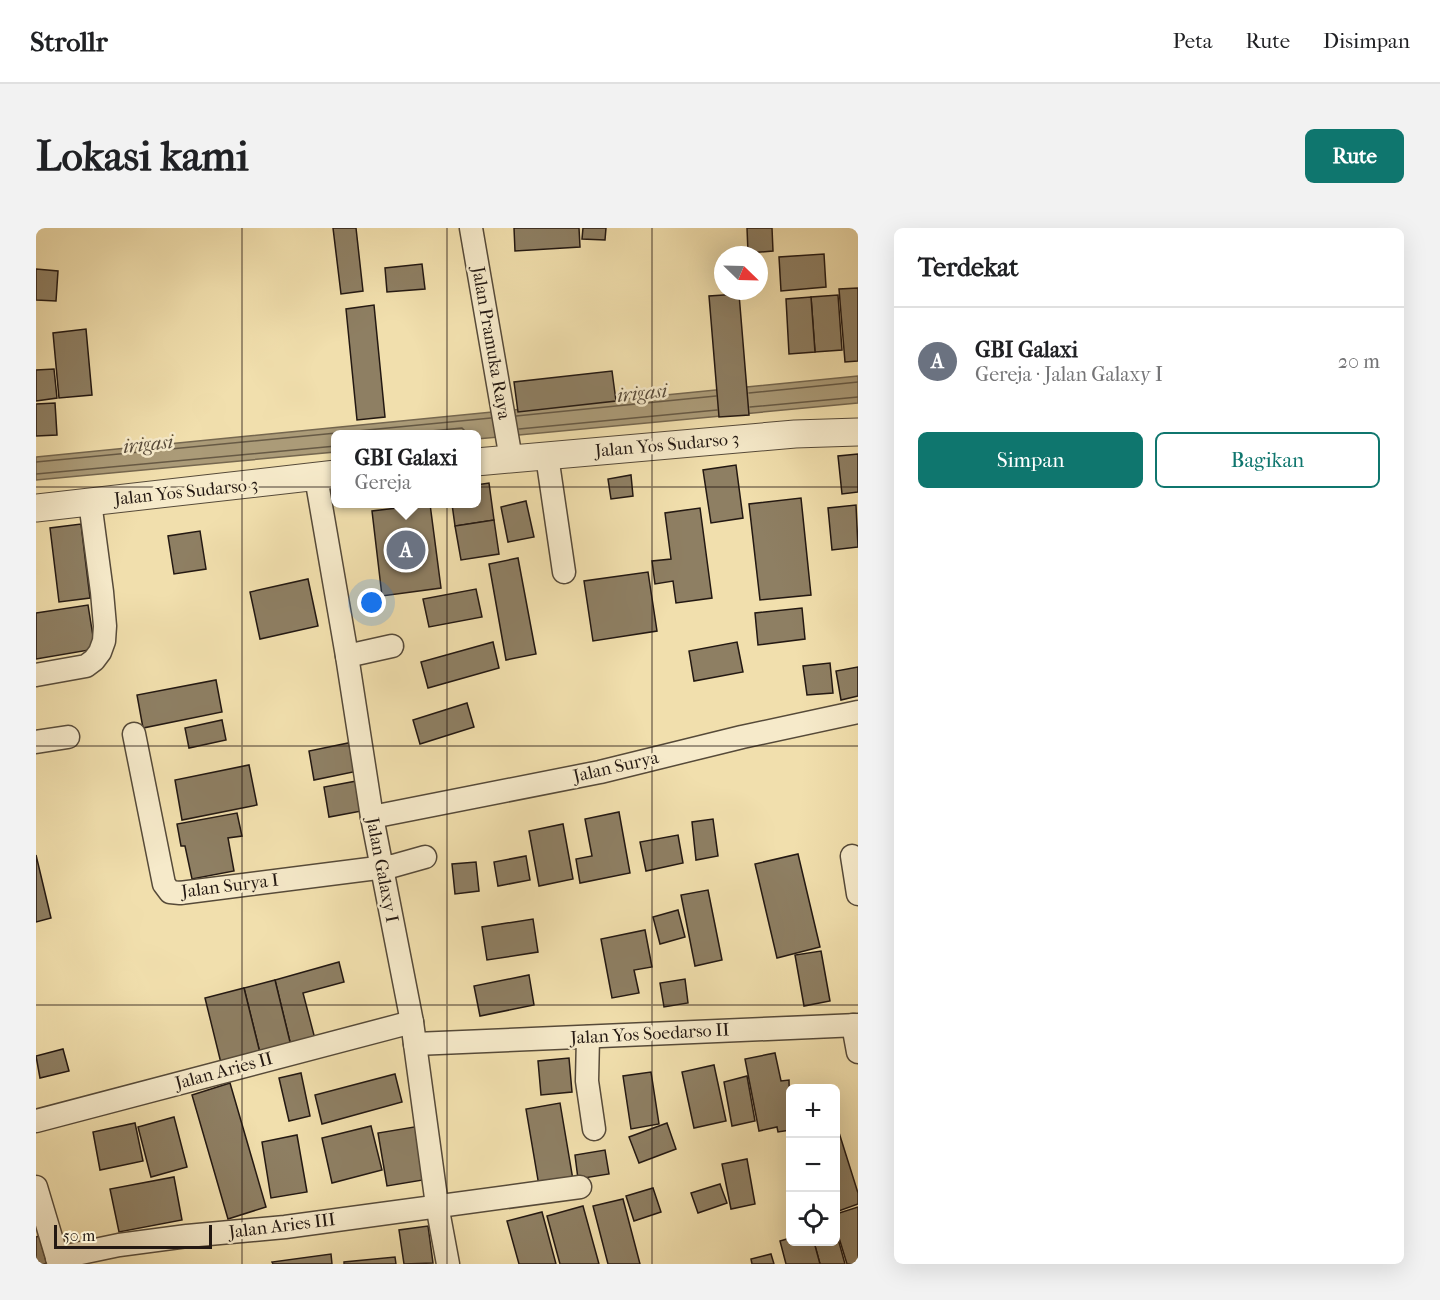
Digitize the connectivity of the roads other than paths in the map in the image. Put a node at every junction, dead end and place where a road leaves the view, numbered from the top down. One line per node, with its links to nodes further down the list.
1 (471, 228): 3 (street, Jalan Pramuka Raya)
2 (858, 432): 4 (street, Jalan Yos Sudarso 3)
3 (510, 456): 4 (street, Jalan Yos Sudarso 3); 5 (street, Jalan Yos Sudarso 3)
4 (547, 456): 11 (street)
5 (481, 461)
6 (326, 476): 7 (street, Jalan Galaxy I); 8 (street, Jalan Yos Sudarso 3)
7 (331, 497)
8 (90, 502): 9 (street, Jalan Yos Sudarso 3); 12 (street)
9 (36, 508)
10 (333, 508): 17 (street, Jalan Galaxy I)
11 (564, 572)
12 (36, 675)
13 (858, 712): 17 (street, Jalan Surya)
14 (134, 734): 19 (street, Jalan Surya I)
15 (68, 738): 16 (street)
16 (36, 742)
17 (383, 814): 19 (street, Jalan Galaxy I)
18 (852, 856): 20 (street)
19 (402, 863): 23 (street, Jalan Galaxy I)
20 (858, 894)
21 (855, 1025): 22 (street, Jalan Yos Soedarso II); 24 (street)
22 (588, 1037): 23 (street, Jalan Yos Soedarso II); 26 (street)
23 (423, 1039): 25 (street, Jalan Aries II); 29 (street, Jalan Galaxy I)
24 (858, 1052)
25 (36, 1120)
26 (594, 1129)
27 (36, 1187): 30 (street)
28 (580, 1187): 29 (street, Jalan Aries III)
29 (437, 1205): 30 (street, Jalan Aries III); 31 (street, Jalan Galaxy I)
30 (58, 1261)
31 (448, 1264)

